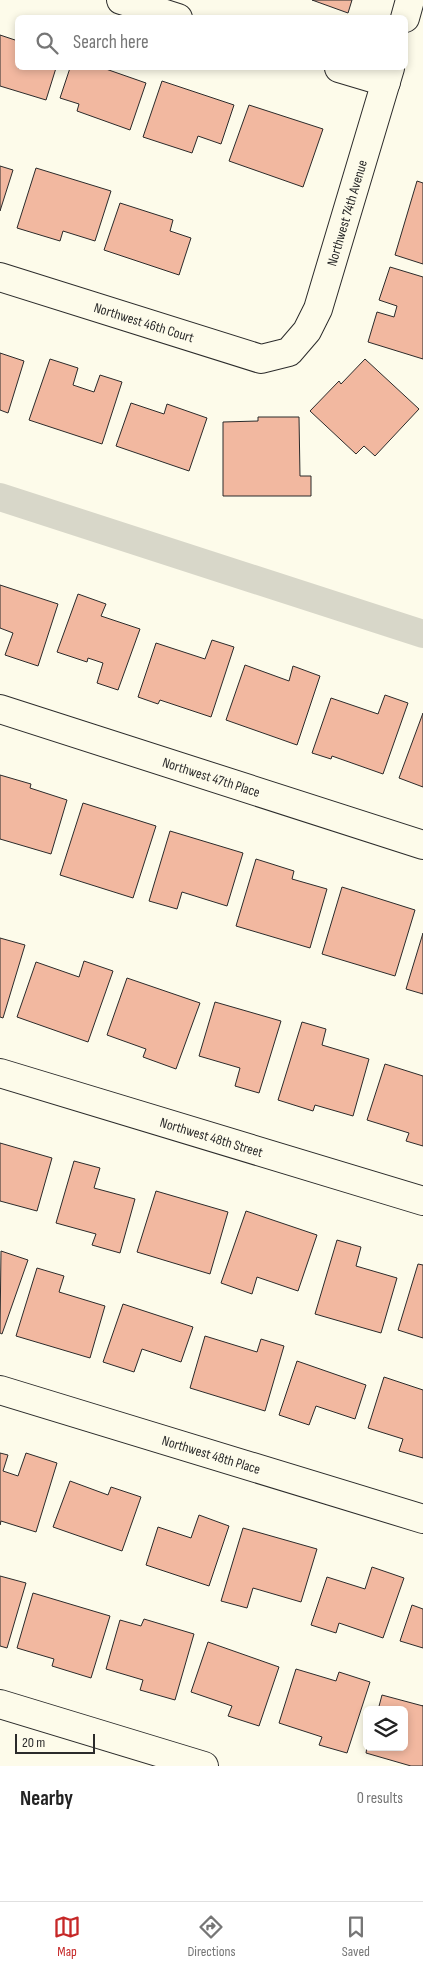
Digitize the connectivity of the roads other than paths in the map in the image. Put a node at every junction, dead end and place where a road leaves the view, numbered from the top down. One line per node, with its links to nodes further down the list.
1 (121, 0): 3 (street)
2 (410, 0): 4 (street)
3 (168, 15)
4 (406, 15)
5 (353, 70): 6 (street)
6 (388, 75): 8 (street, Northwest 74th Avenue)
7 (0, 277): 8 (street, Northwest 46th Court)
8 (289, 352)
9 (0, 709): 10 (street, Northwest 47th Place)
10 (423, 845)
11 (0, 1073): 12 (street, Northwest 48th Street)
12 (423, 1201)
13 (0, 1390): 14 (street, Northwest 48th Place)
14 (423, 1519)
15 (0, 1704): 16 (street)
16 (204, 1766)

